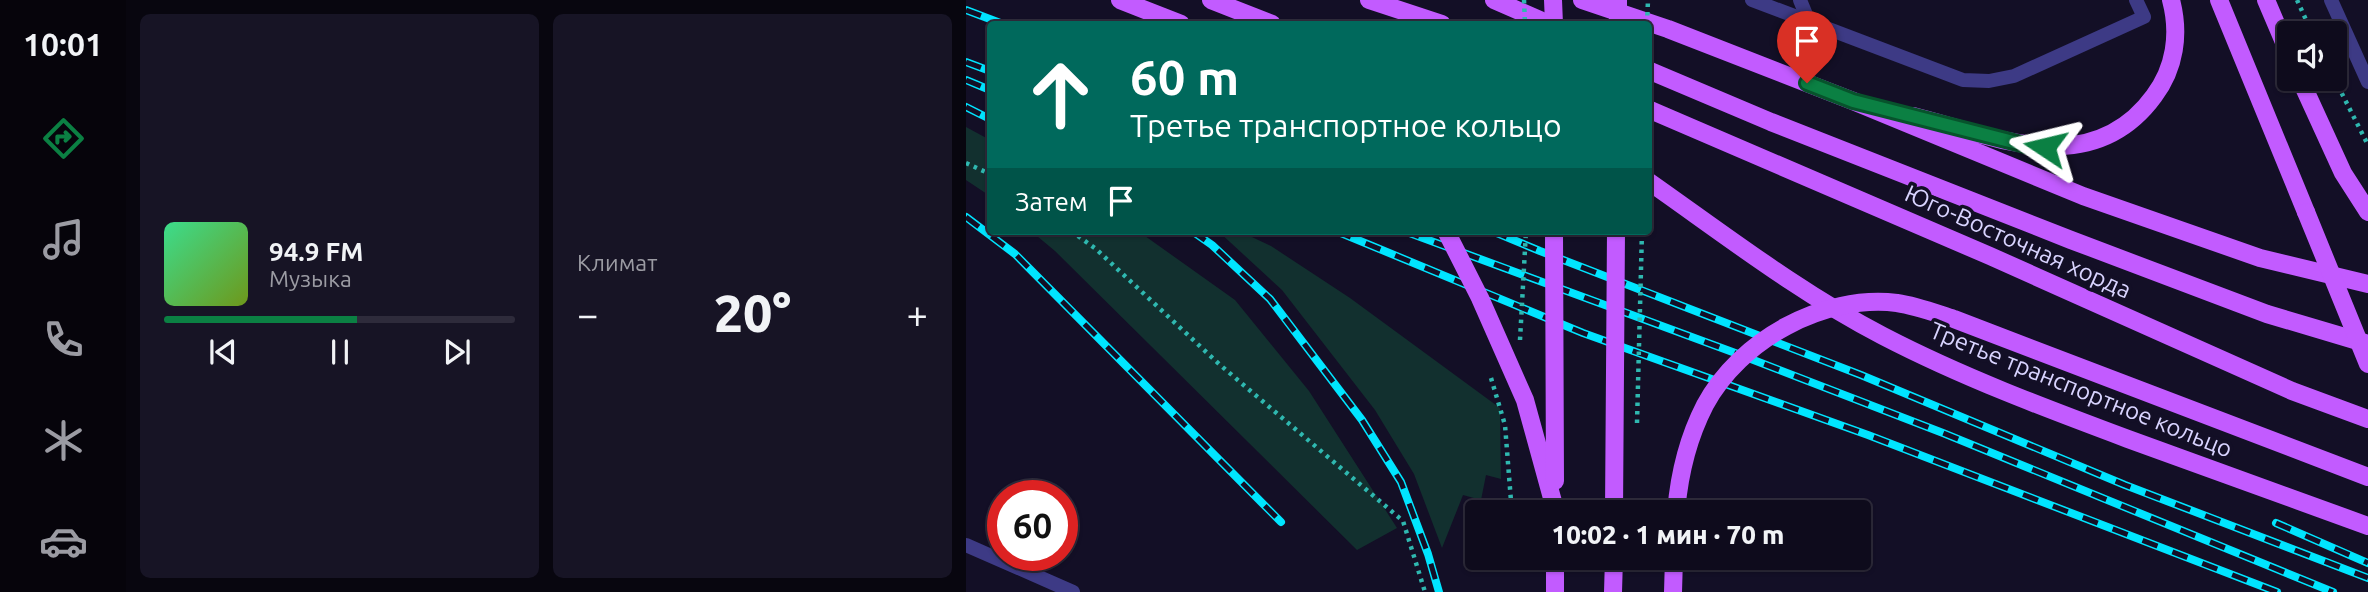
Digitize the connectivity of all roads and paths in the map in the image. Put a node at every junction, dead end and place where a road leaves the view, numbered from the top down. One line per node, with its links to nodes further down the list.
1 (1120, 0): 19 (main road)
2 (1211, 0): 20 (main road)
3 (1352, 0): 21 (main road)
4 (1368, 0): 22 (main road)
5 (1494, 0): 24 (main road)
6 (1524, 0): 23 (path, bridge)
7 (1553, 0): 25 (main road)
8 (1583, 0): 27 (main road)
9 (1617, 0): 26 (main road, bridge); 33 (main road)
10 (1648, 0): 28 (path, bridge)
11 (1752, 0): 30 (lane)
12 (1800, 0): 30 (lane)
13 (2136, 0): 30 (lane)
14 (2171, 0): 38 (main road)
15 (2219, 0): 56 (main road, bridge)
16 (2266, 0): 32 (main road)
17 (2297, 0): 29 (path)
18 (2331, 0): 35 (lane)
19 (1173, 21)
20 (1264, 21)
21 (1398, 21)
22 (1433, 21)
23 (1525, 21)
24 (1544, 21)
25 (1551, 21)
26 (1618, 21)
27 (1645, 21)
28 (1647, 21)
29 (2307, 21)
30 (1809, 22)
31 (1652, 24): 33 (main road)
32 (2277, 25)
33 (1668, 29): 38 (main road)
34 (1652, 72): 54 (main road, Юго-Восточная хорда)
35 (2368, 82)
36 (2305, 91): 45 (main road, bridge)
37 (2341, 91): 40 (path)
38 (1853, 101): 53 (main road)
39 (1652, 110): 58 (main road, Юго-Восточная хорда)
40 (2368, 145)
41 (966, 163): 42 (path)
42 (987, 173)
43 (1652, 184): 52 (main road, Третье транспортное кольцо)
44 (1652, 194): 52 (main road)
45 (2368, 212)
46 (1077, 235): 72 (path)
47 (1448, 235): 62 (main road, bridge)
48 (1526, 235): 55 (path, bridge)
49 (1554, 235): 63 (main road, bridge)
50 (1616, 235): 64 (main road, bridge)
51 (1642, 235): 59 (path, bridge)
52 (1778, 272): 66 (main road, Третье транспортное кольцо)
53 (2368, 284)
54 (2368, 344)
55 (1520, 348)
56 (2368, 364)
57 (1487, 368): 61 (path)
58 (2368, 419)
59 (1637, 432)
60 (2368, 477): 65 (main road, bridge)
61 (1511, 500)
62 (1552, 500)
63 (1555, 500)
64 (1614, 500)
65 (1677, 500)
66 (2368, 526)
67 (966, 545): 71 (lane)
68 (1555, 570): 73 (main road)
69 (1614, 570): 74 (main road)
70 (1674, 570): 75 (main road)
71 (1073, 592)
72 (1424, 592)
73 (1555, 592)
74 (1613, 592)
75 (1673, 592)

